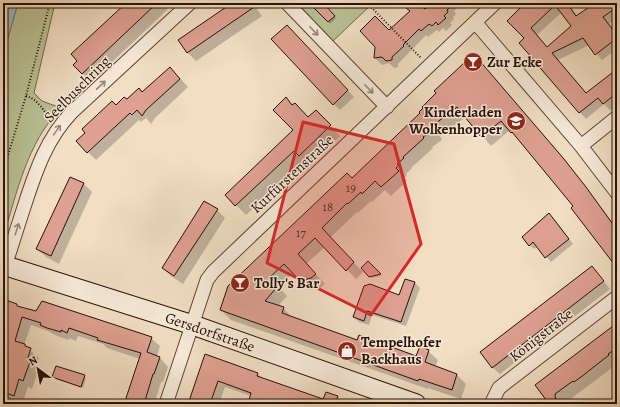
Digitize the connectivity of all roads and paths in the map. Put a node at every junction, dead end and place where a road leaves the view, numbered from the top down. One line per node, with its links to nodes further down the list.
1 (50, 3): 8 (path)
2 (190, 3): 15 (street, Seelbuschring, one-way to 2)
3 (287, 3): 9 (street, one-way to 9)
4 (367, 3): 7 (path)
5 (495, 3): 6 (street, Kurfürstenstraße)
6 (475, 22): 9 (street, Kurfürstenstraße); 12 (street)
7 (421, 59)
8 (26, 96): 11 (path); 13 (path)
9 (387, 107): 17 (street, Kurfürstenstraße)
10 (617, 117): 12 (street)
11 (51, 122)
12 (581, 146): 14 (street)
13 (3, 172)
14 (617, 193)
15 (4, 266): 17 (street, Gersdorfstraße)
16 (617, 297): 20 (street, Königstraße)
17 (193, 325): 18 (street, Kurfürstenstraße); 19 (street, Gersdorfstraße)
18 (166, 404)
19 (416, 404)
20 (491, 404)

